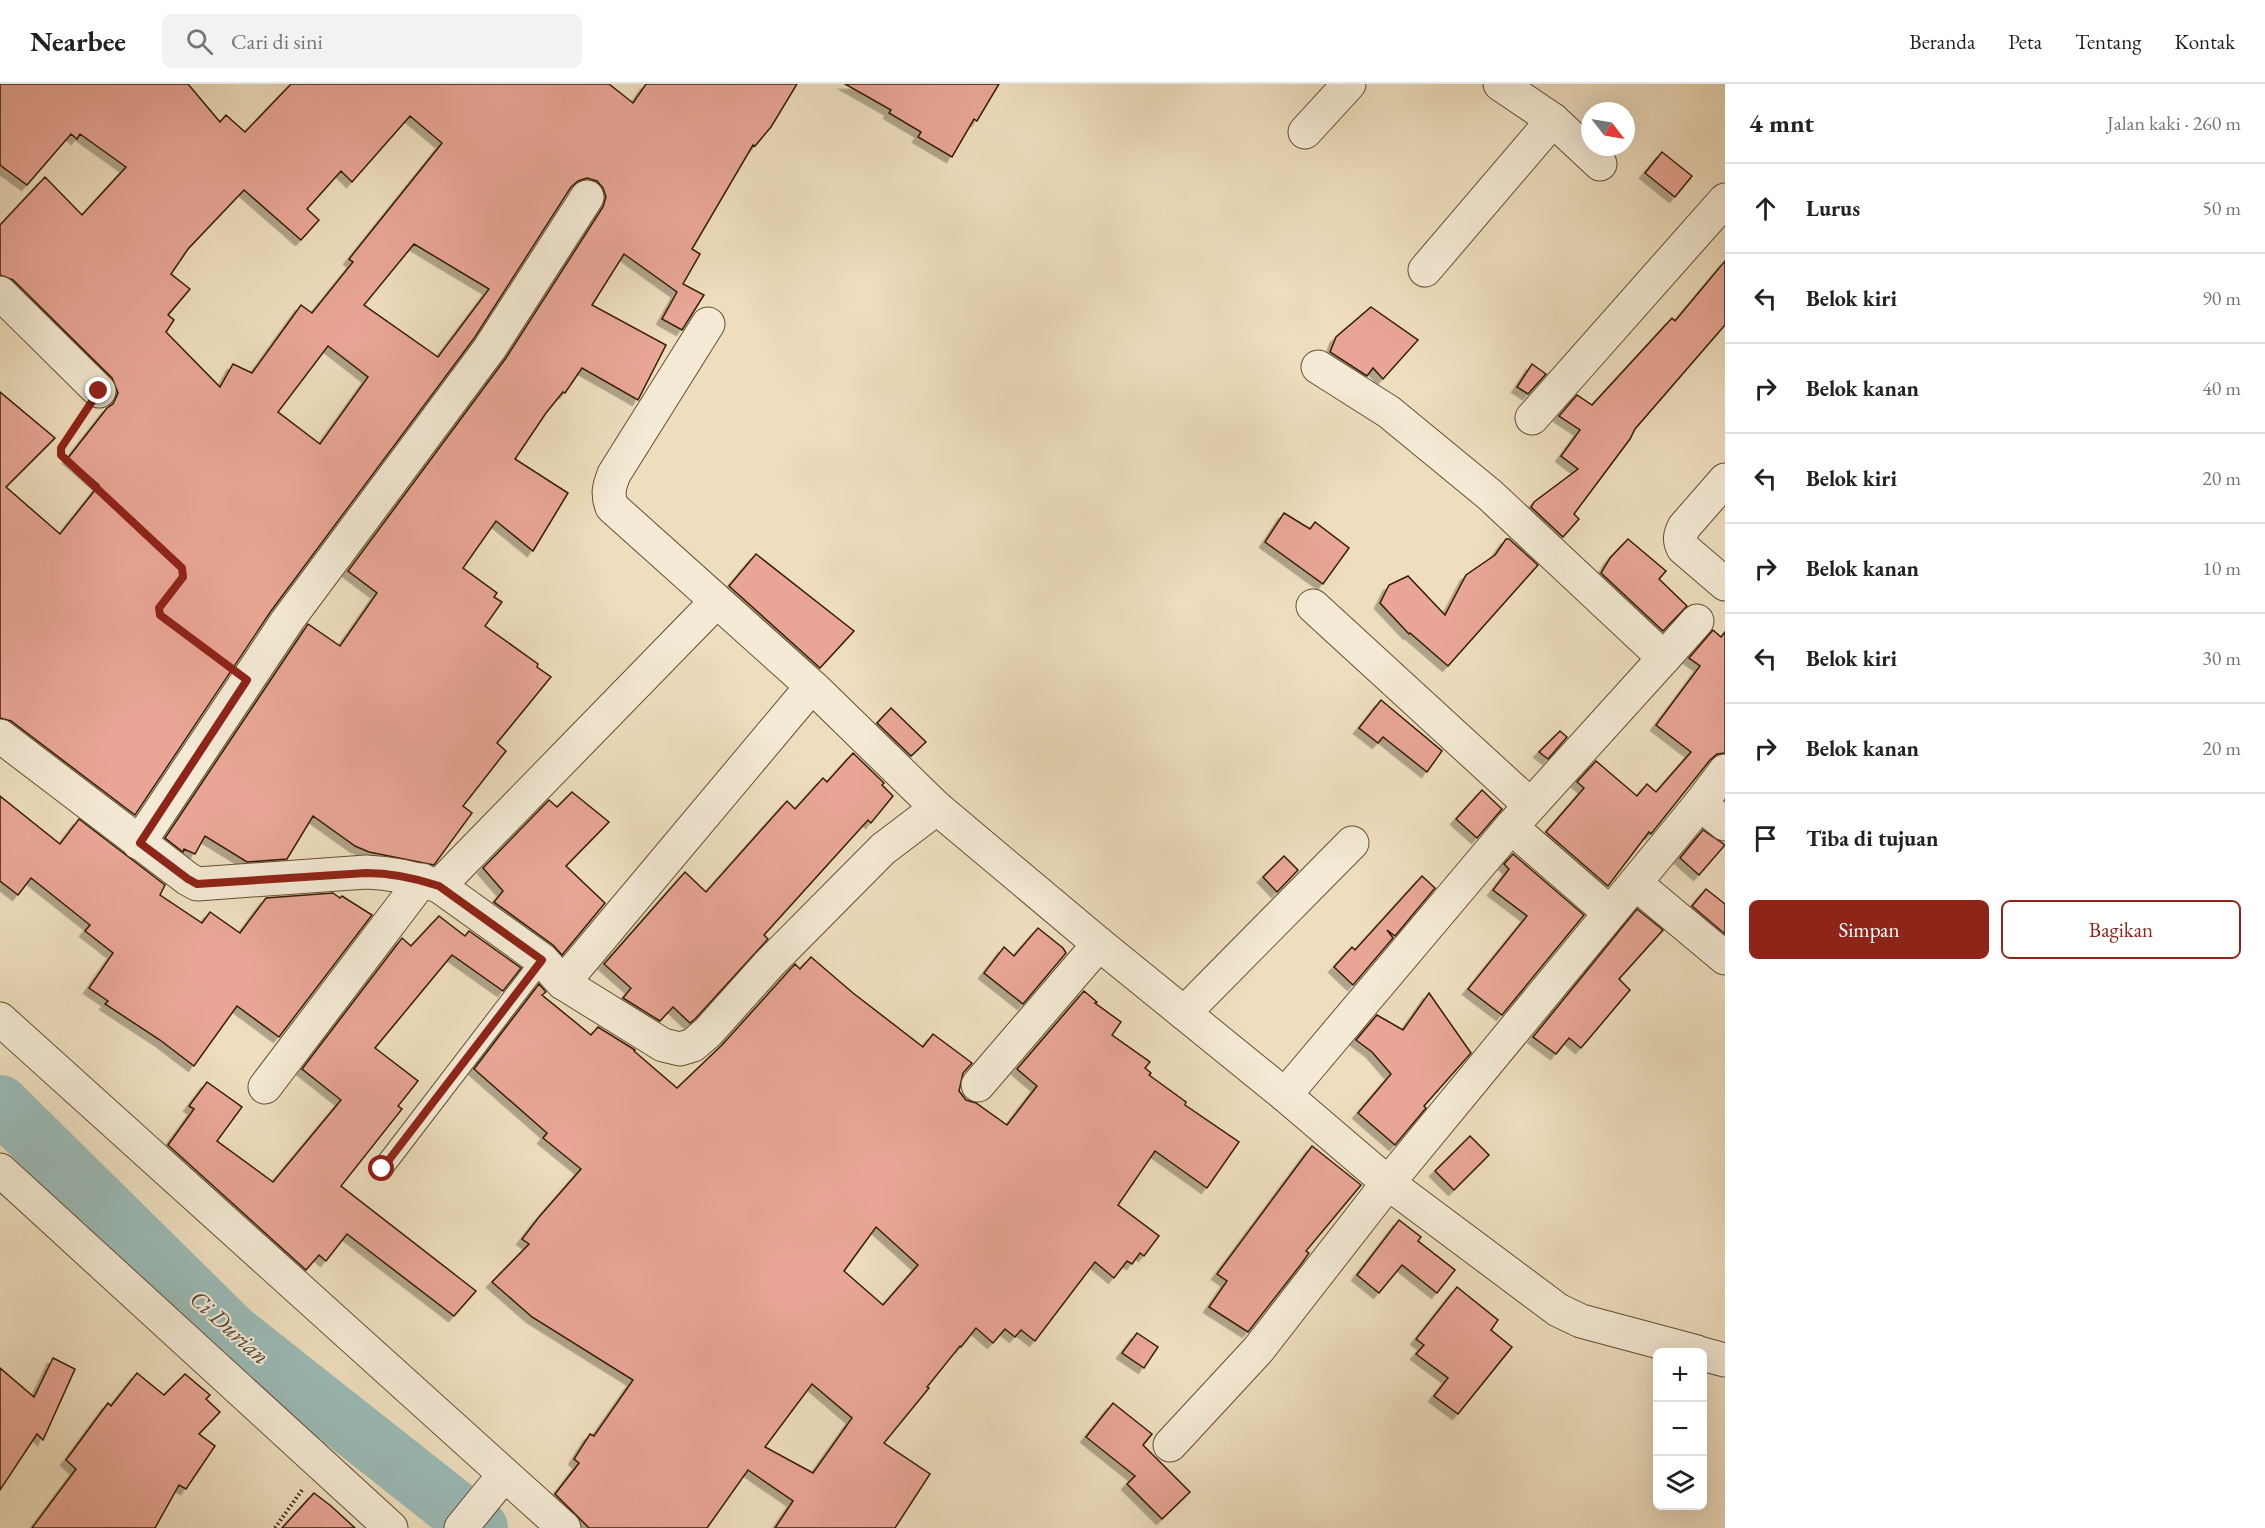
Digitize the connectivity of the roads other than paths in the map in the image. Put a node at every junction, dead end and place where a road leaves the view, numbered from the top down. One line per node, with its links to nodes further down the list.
1 (1349, 84): 4 (street)
2 (1500, 84): 3 (street)
3 (1553, 120): 5 (street); 8 (street)
4 (1305, 132)
5 (1600, 164)
6 (587, 197): 26 (street)
7 (1725, 200): 13 (street)
8 (1425, 270)
9 (0, 293): 12 (street)
10 (708, 324): 23 (street)
11 (1318, 367): 19 (street)
12 (99, 391)
13 (1532, 418)
14 (1725, 480): 15 (street)
15 (1725, 584)
16 (1313, 606): 25 (street)
17 (710, 609): 28 (street)
18 (1697, 621): 19 (street)
19 (1664, 658): 25 (street)
20 (807, 692): 33 (street)
21 (0, 736): 26 (street)
22 (1725, 771): 24 (street)
23 (937, 808): 31 (street); 33 (street)
24 (1713, 814): 29 (street)
25 (1520, 816): 30 (street); 38 (street)
26 (140, 843): 28 (street)
27 (1352, 843): 34 (street)
28 (430, 883): 33 (street); 37 (street)
29 (1635, 883): 30 (street); 32 (street)
30 (1610, 913): 41 (street)
31 (1099, 944): 34 (street); 36 (street)
32 (1725, 958)
33 (552, 972): 39 (lane)
34 (1184, 1013): 38 (street)
35 (0, 1018): 46 (street)
36 (978, 1085)
37 (265, 1087)
38 (1286, 1095): 41 (street)
39 (382, 1169)
40 (0, 1170): 47 (street)
41 (1389, 1183): 42 (street); 45 (street)
42 (1679, 1348)
43 (1707, 1355): 44 (street)
44 (1725, 1360)
45 (1170, 1445)
46 (497, 1484): 48 (street); 49 (street)
47 (391, 1528)
48 (461, 1528)
49 (564, 1528)

